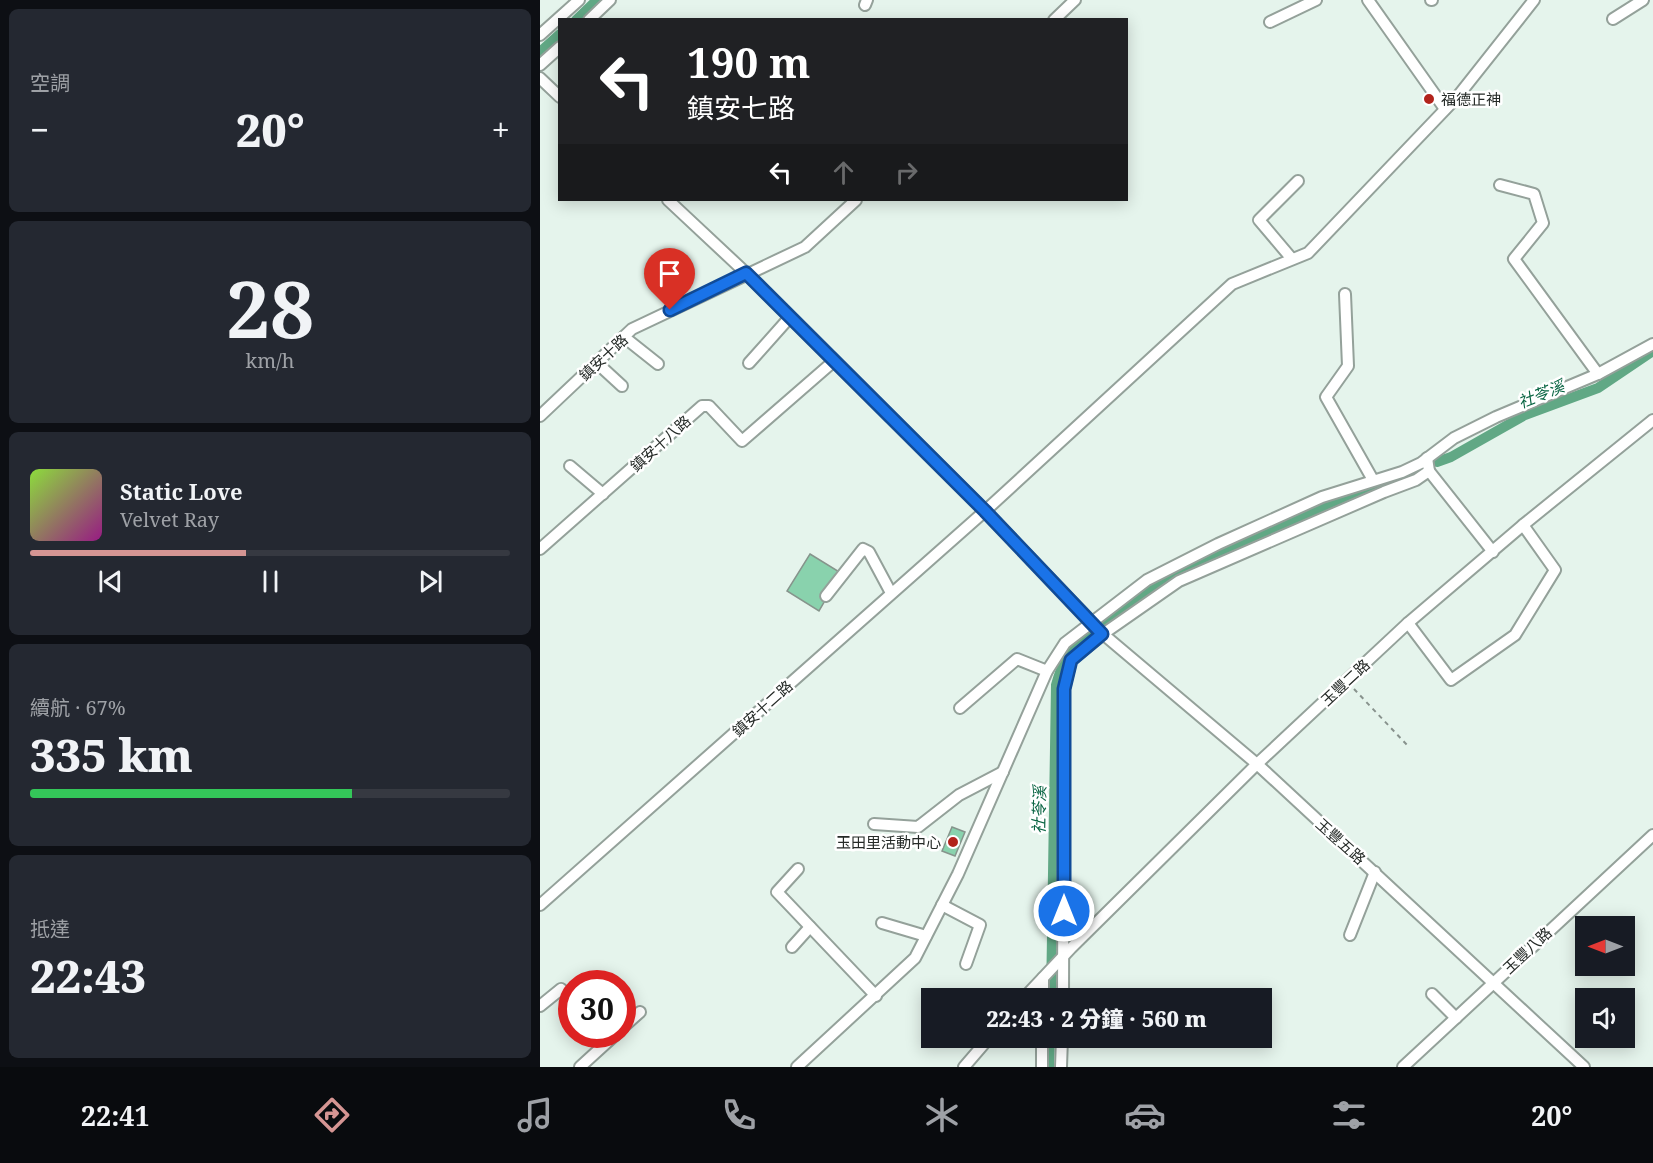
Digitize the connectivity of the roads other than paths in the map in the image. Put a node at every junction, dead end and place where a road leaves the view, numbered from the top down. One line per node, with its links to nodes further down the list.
1 (579, 0): 8 (street)
2 (610, 0): 9 (street)
3 (1075, 0): 10 (street)
4 (1317, 0): 13 (street)
5 (1368, 0): 19 (street)
6 (1534, 0): 19 (street, 鎮安十二路)
7 (1643, 0): 12 (street)
8 (559, 18)
9 (592, 18)
10 (1056, 18)
11 (558, 19): 14 (street)
12 (1613, 19)
13 (1270, 22)
14 (540, 35)
15 (558, 49): 16 (street)
16 (540, 65)
17 (540, 78): 18 (street)
18 (558, 94)
19 (1445, 109): 24 (street, 鎮安十二路)
20 (1298, 181): 24 (street)
21 (1500, 185): 34 (street)
22 (669, 201): 25 (street, 玉豐五路)
23 (855, 201): 25 (street, 鎮安十路)
24 (1292, 259): 43 (street, 鎮安十二路)
25 (746, 273): 27 (street, 玉豐五路); 28 (street, 鎮安十路)
26 (1345, 294): 41 (street)
27 (790, 317): 30 (street, 玉豐五路); 33 (street)
28 (624, 337): 31 (street, 鎮安十路); 32 (street)
29 (1653, 344): 34 (street)
30 (834, 361): 42 (street, 鎮安十八路); 43 (street, 玉豐五路)
31 (597, 363): 35 (street); 36 (street, 鎮安十路)
32 (658, 363)
33 (749, 363)
34 (1598, 374): 38 (street)
35 (622, 386)
36 (540, 416)
37 (1653, 420): 44 (street, 玉豐二路)
38 (1427, 458): 40 (street); 41 (street)
39 (570, 466): 42 (street)
40 (1429, 471): 46 (street); 51 (street)
41 (1373, 480): 49 (street)
42 (603, 494): 45 (street, 鎮安十八路)
43 (985, 511): 47 (street, 鎮安十二路); 49 (street, 玉豐五路)
44 (1523, 525): 46 (street, 玉豐二路); 50 (street)
45 (540, 549)
46 (1493, 552): 50 (street, 玉豐二路)
47 (891, 593): 48 (street); 60 (street, 鎮安十二路)
48 (826, 596)
49 (1091, 622): 51 (street, 玉豐五路); 52 (street)
50 (1408, 622): 54 (street, 玉豐二路)
51 (1102, 634): 54 (street, 玉豐五路); 67 (street)
52 (1047, 671): 53 (street); 55 (street)
53 (960, 708)
54 (1257, 764): 59 (street, 玉豐五路); 67 (street, 玉豐二路)
55 (1003, 772): 56 (street); 61 (street)
56 (874, 824)
57 (1653, 835): 70 (street, 玉豐八路)
58 (798, 869): 63 (street)
59 (1376, 872): 64 (street); 70 (street, 玉豐五路)
60 (540, 905)
61 (942, 905): 65 (street); 68 (street)
62 (882, 923): 65 (street)
63 (810, 927): 66 (street); 76 (street)
64 (1350, 935)
65 (926, 936): 76 (street)
66 (792, 947)
67 (1060, 960): 69 (street, 玉豐二路); 73 (street)
68 (966, 964)
69 (1045, 975): 71 (street); 72 (street)
70 (1492, 983): 80 (street, 玉豐八路); 91 (street, 玉豐五路)
71 (1033, 988)
72 (1044, 988)
73 (1061, 988)
74 (558, 991): 77 (street)
75 (1432, 994): 80 (street)
76 (876, 996): 86 (street)
77 (540, 1006)
78 (640, 1012): 79 (street)
79 (636, 1016)
80 (1456, 1018): 90 (street, 玉豐八路)
81 (599, 1048): 85 (street)
82 (980, 1048): 87 (street)
83 (1042, 1048): 88 (street)
84 (1062, 1048): 89 (street)
85 (580, 1067)
86 (797, 1067)
87 (964, 1067)
88 (1042, 1067)
89 (1061, 1067)
90 (1403, 1067)
91 (1584, 1067)

